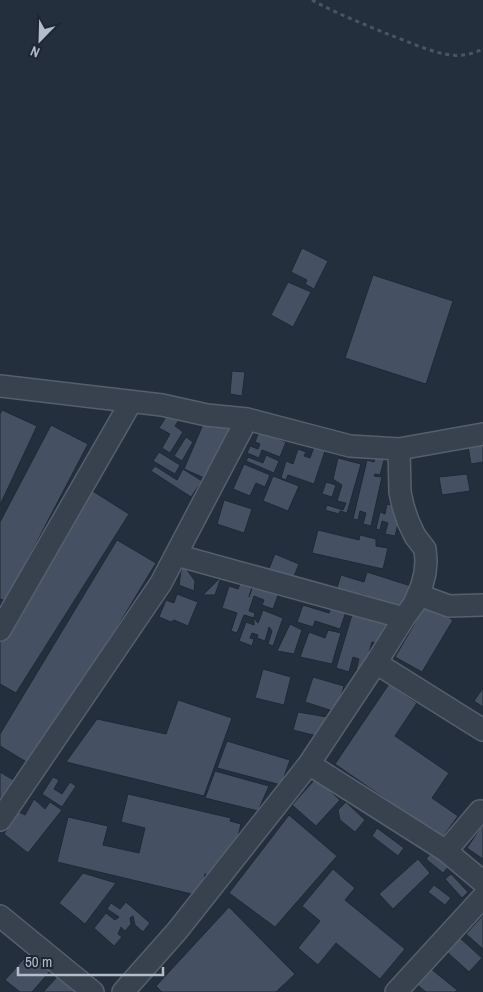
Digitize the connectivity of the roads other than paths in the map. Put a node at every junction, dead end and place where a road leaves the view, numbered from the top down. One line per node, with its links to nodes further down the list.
1 (0, 386): 2 (street)
2 (131, 402): 3 (street); 10 (street)
3 (247, 419): 5 (street); 6 (street)
4 (483, 434): 5 (street)
5 (399, 449): 7 (street)
6 (176, 555): 9 (street); 15 (street)
7 (419, 595): 8 (street); 9 (street)
8 (483, 605)
9 (404, 618): 11 (street)
10 (0, 630)
11 (376, 663): 12 (street); 13 (street)
12 (483, 730)
13 (309, 764): 16 (street); 21 (street)
14 (480, 811): 16 (street)
15 (0, 820)
16 (446, 851): 17 (street)
17 (483, 882)
18 (483, 897): 22 (street)
19 (0, 916): 20 (street)
20 (93, 992)
21 (123, 992)
22 (396, 992)

